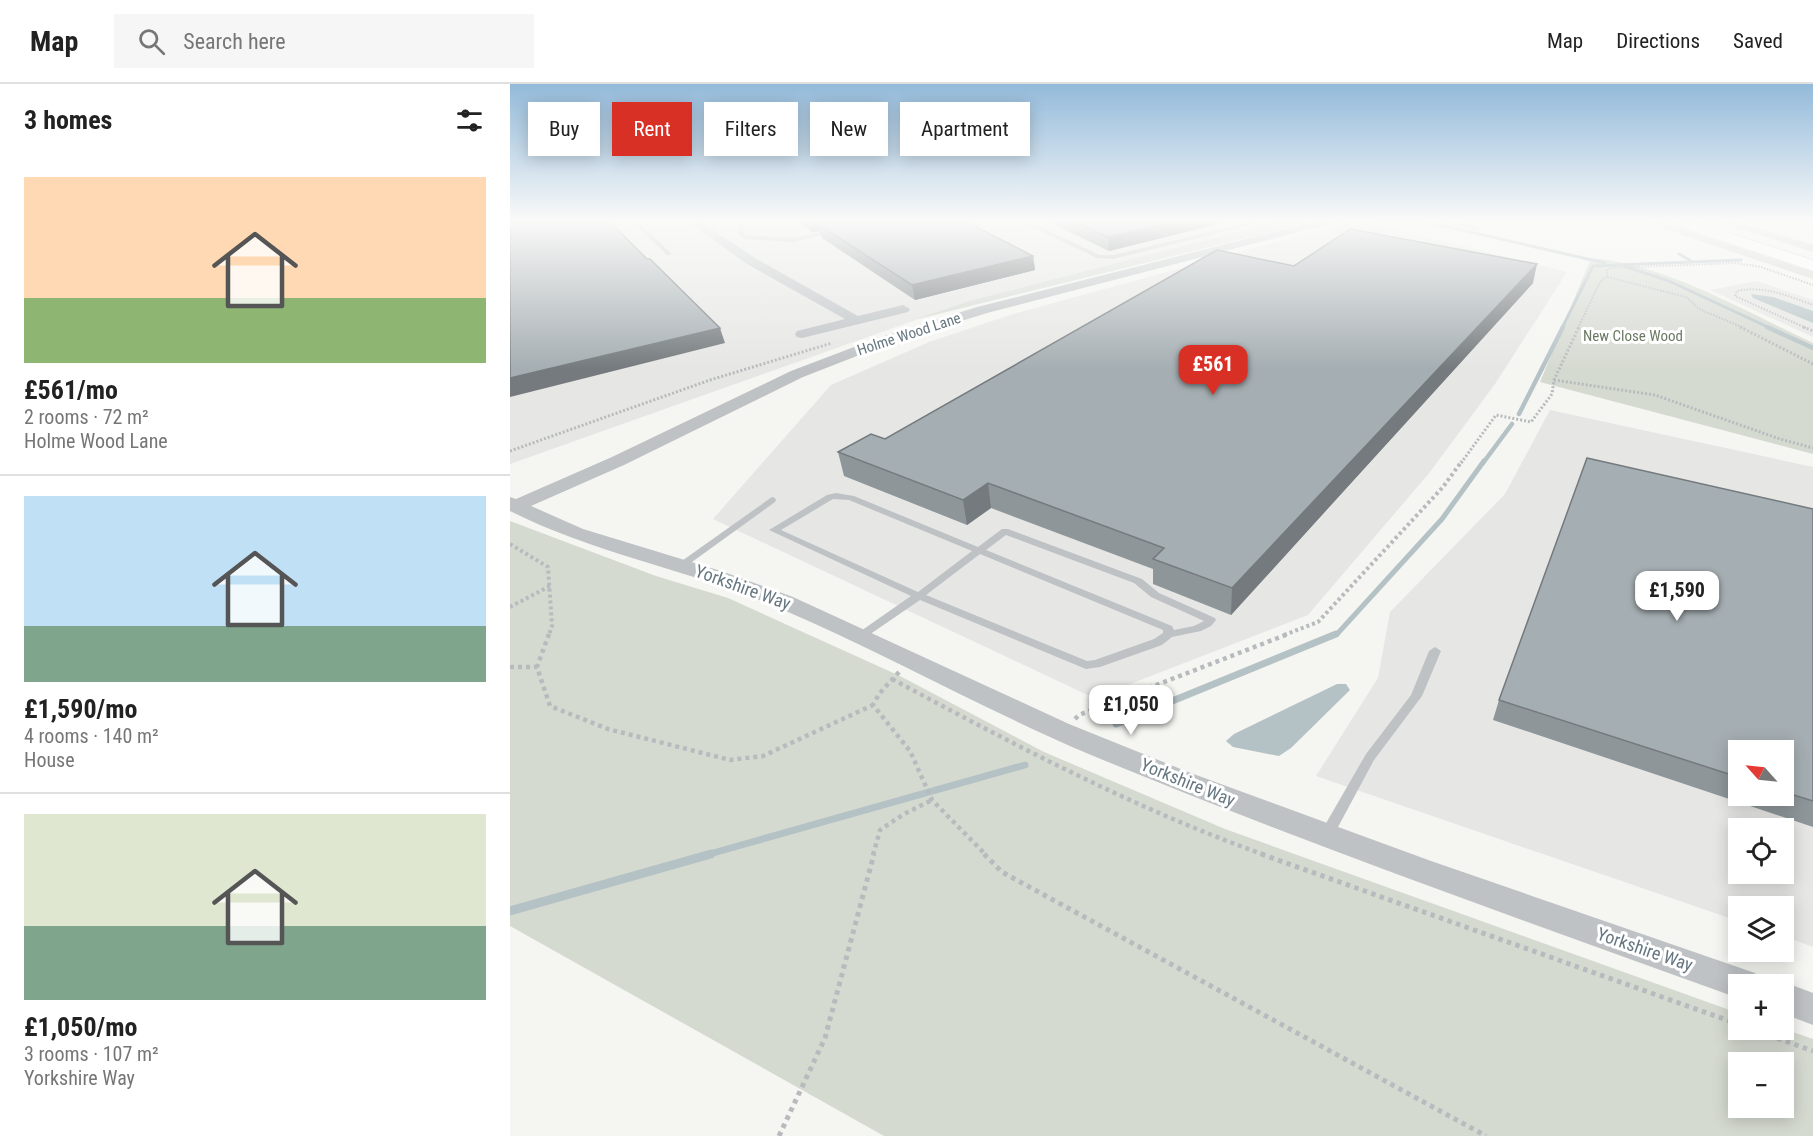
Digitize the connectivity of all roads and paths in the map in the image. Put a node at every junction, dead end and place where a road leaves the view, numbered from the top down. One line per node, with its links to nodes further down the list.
1 (769, 271): 9 (street)
2 (1133, 271): 18 (street, Holme Wood Lane)
3 (1607, 271): 5 (path)
4 (1773, 271): 6 (path)
5 (1607, 277): 13 (path); 14 (path)
6 (1813, 285)
7 (1813, 305): 10 (path)
8 (903, 309): 9 (street)
9 (856, 321): 11 (street)
10 (1813, 331)
11 (802, 334)
12 (840, 342): 16 (path)
13 (1813, 364)
14 (1554, 380): 15 (path); 33 (path)
15 (1813, 447)
16 (510, 452)
17 (772, 500): 21 (lane)
18 (512, 504): 21 (street, Yorkshire Way)
19 (510, 544): 22 (path)
20 (979, 551): 23 (lane); 23 (lane); 25 (lane); 25 (lane)
21 (682, 565): 26 (street, Yorkshire Way)
22 (550, 586): 24 (path); 30 (path)
23 (919, 596): 25 (lane); 26 (lane)
24 (510, 607)
25 (1169, 634)
26 (862, 635): 28 (street, Yorkshire Way)
27 (1435, 651): 35 (lane)
28 (913, 660): 31 (path); 33 (street, Yorkshire Way)
29 (510, 667): 30 (path)
30 (537, 667): 32 (path)
31 (891, 679): 32 (path); 39 (path)
32 (873, 705): 34 (path)
33 (1062, 731): 35 (street, Yorkshire Way)
34 (932, 800): 42 (path); 43 (path)
35 (1326, 837): 36 (street, Yorkshire Way)
36 (1728, 979)
37 (1794, 1002): 38 (street)
38 (1813, 1009)
39 (1728, 1020)
40 (1782, 1040): 41 (path)
41 (1813, 1051)
42 (779, 1136)
43 (1486, 1136)

